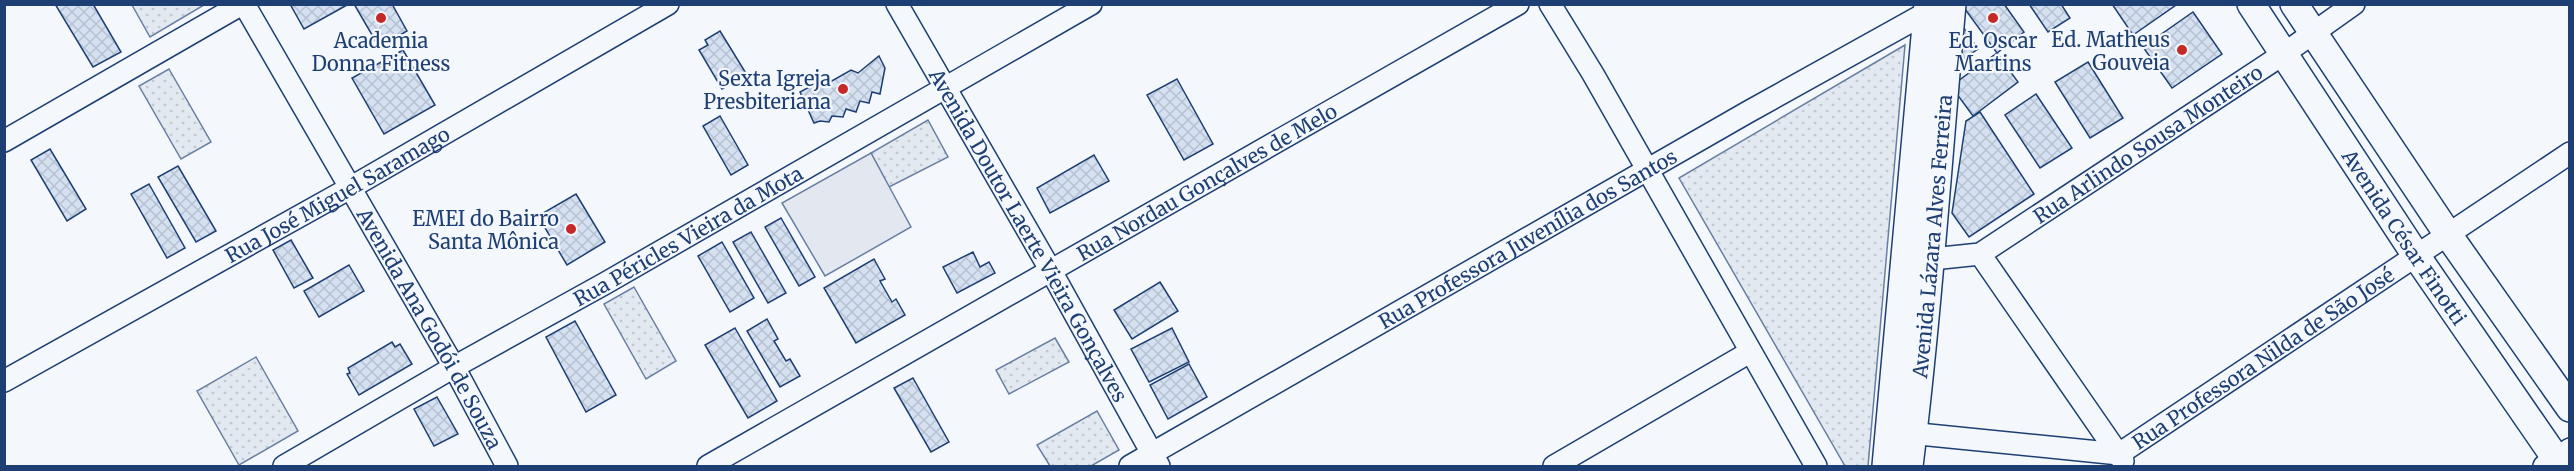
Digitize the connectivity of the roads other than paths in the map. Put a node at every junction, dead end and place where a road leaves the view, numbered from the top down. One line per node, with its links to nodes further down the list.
1 (243, 4): 15 (street); 19 (street, Avenida Ana Godói de Souza)
2 (668, 4): 19 (street, Rua José Miguel Saramago)
3 (897, 4): 14 (street, Avenida Doutor Laerte Vieira Gonçalves)
4 (1091, 4): 14 (street, Rua Péricles Vieira da Mota)
5 (1518, 4): 24 (street, Rua Nordau Gonçalves de Melo)
6 (1550, 4): 18 (street)
7 (1952, 4): 17 (main road, Avenida Lázara Alves Ferreira)
8 (2251, 4): 13 (main road, Avenida César Finotti)
9 (2295, 4): 12 (main road, Avenida César Finotti)
10 (2354, 4): 12 (street, Rua Arlindo Sousa Monteiro)
11 (1927, 9): 17 (main road, Avenida Lázara Alves Ferreira); 18 (street, Rua Professora Juvenília dos Santos)
12 (2315, 33): 13 (street, Rua Arlindo Sousa Monteiro); 20 (main road, Avenida César Finotti)
13 (2285, 53): 21 (street, Rua Arlindo Sousa Monteiro); 22 (main road, Avenida César Finotti)
14 (945, 88): 24 (street, Avenida Doutor Laerte Vieira Gonçalves); 26 (street, Rua Péricles Vieira da Mota)
15 (4, 141)
16 (2570, 153): 20 (street, Rua Professora Nilda de São José)
17 (1926, 159): 23 (main road, Avenida Lázara Alves Ferreira); 29 (main road, Avenida Lázara Alves Ferreira)
18 (1648, 170): 25 (street); 30 (street, Rua Professora Juvenília dos Santos)
19 (350, 188): 26 (street, Avenida Ana Godói de Souza); 27 (street, Rua José Miguel Saramago)
20 (2449, 236): 22 (street, Rua Professora Nilda de São José); 28 (main road, Avenida César Finotti)
21 (1980, 254): 23 (street, Rua Arlindo Sousa Monteiro); 31 (street)
22 (2417, 257): 31 (street, Rua Professora Nilda de São José); 32 (main road, Avenida César Finotti)
23 (1932, 260): 29 (main road, Avenida Lázara Alves Ferreira)
24 (1051, 271): 30 (street, Avenida Doutor Laerte Vieira Gonçalves); 35 (street, Rua Nordau Gonçalves de Melo)
25 (1750, 352): 37 (street); 38 (street)
26 (454, 367): 33 (street, Rua Péricles Vieira da Mota); 34 (street, Avenida Ana Godói de Souza)
27 (4, 381)
28 (2570, 408)
29 (1901, 432): 31 (street, Rua Professora Nilda de São José); 39 (main road, Avenida Lázara Alves Ferreira); 40 (main road, Avenida Lázara Alves Ferreira)
30 (1155, 460): 36 (street, Rua Professora Juvenília dos Santos)
31 (2123, 460)
32 (2558, 460)
33 (284, 466)
34 (507, 466)
35 (708, 466)
36 (1130, 466)
37 (1554, 466)
38 (1816, 466)
39 (1886, 466)
40 (1908, 466)

